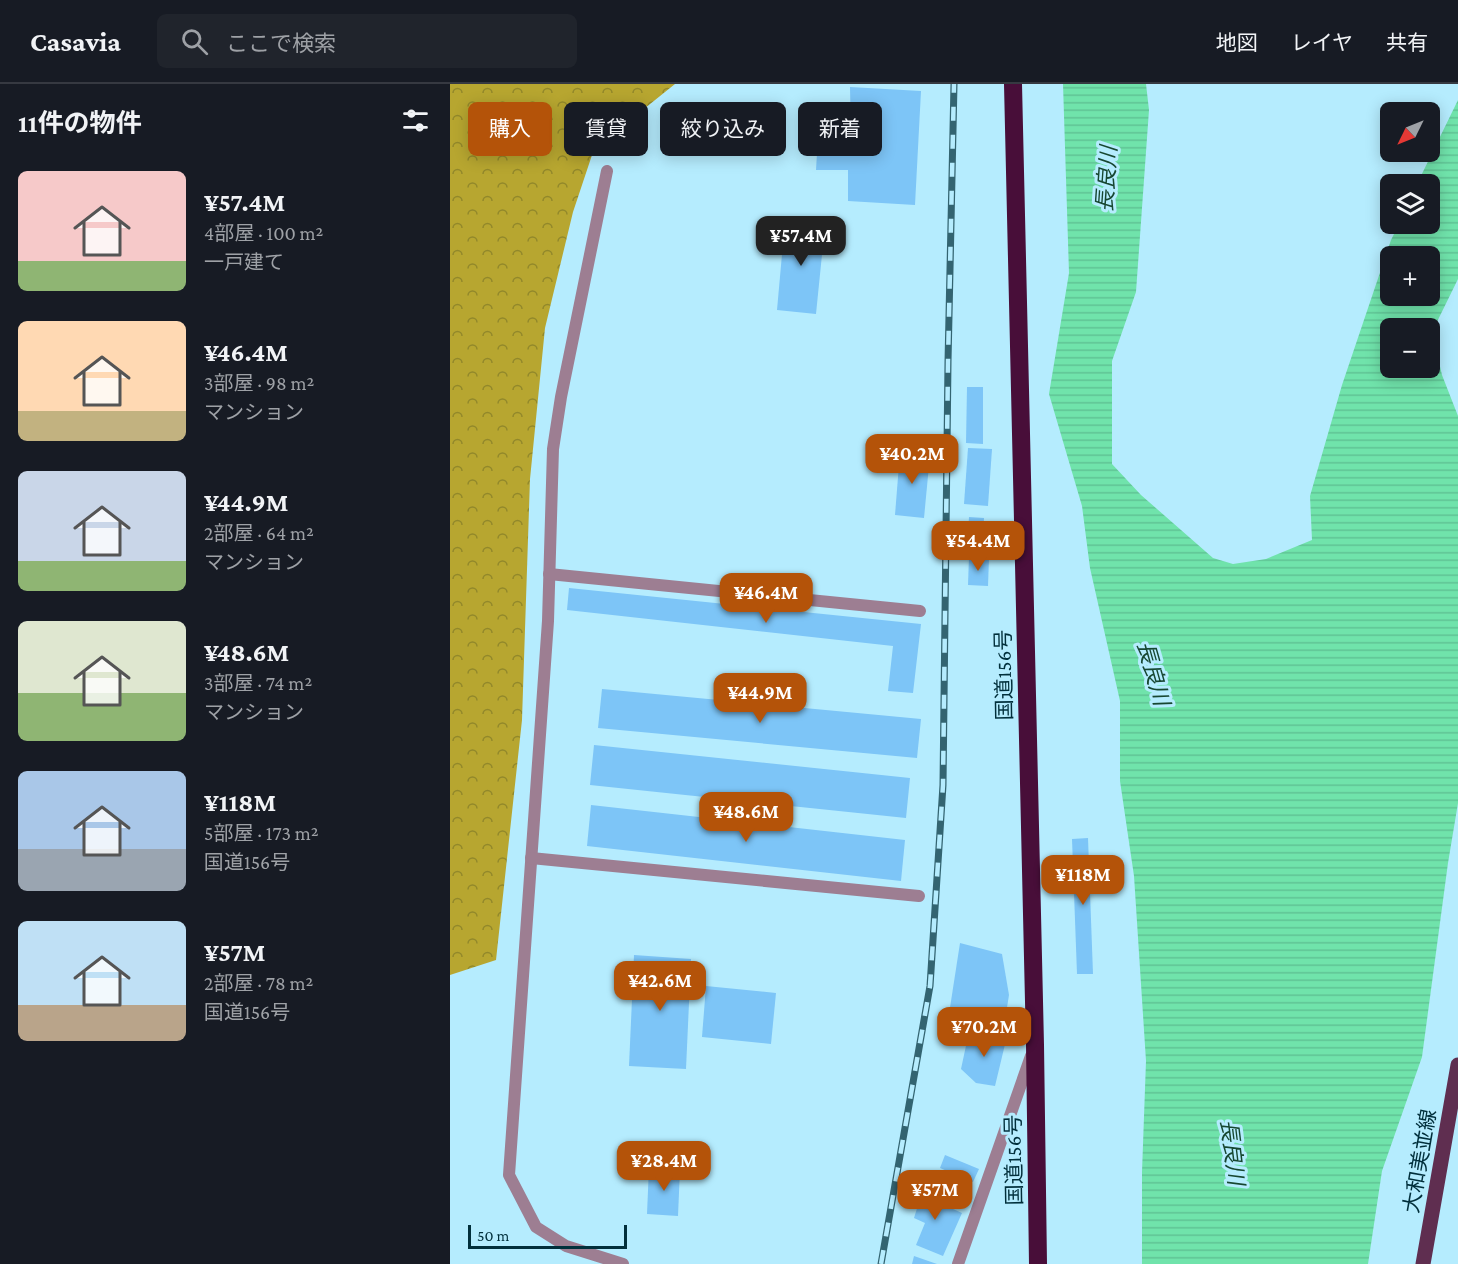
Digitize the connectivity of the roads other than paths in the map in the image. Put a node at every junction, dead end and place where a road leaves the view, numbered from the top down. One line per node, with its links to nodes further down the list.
1 (1013, 84): 7 (highway, 国道156号)
2 (607, 171): 3 (street)
3 (549, 574): 4 (street); 5 (street)
4 (920, 611)
5 (531, 858): 6 (street); 9 (street)
6 (919, 896)
7 (1035, 1045): 10 (street); 11 (highway, 国道156号)
8 (1458, 1065): 12 (main road, 大和美並線)
9 (622, 1264)
10 (958, 1264)
11 (1038, 1264)
12 (1423, 1264)

